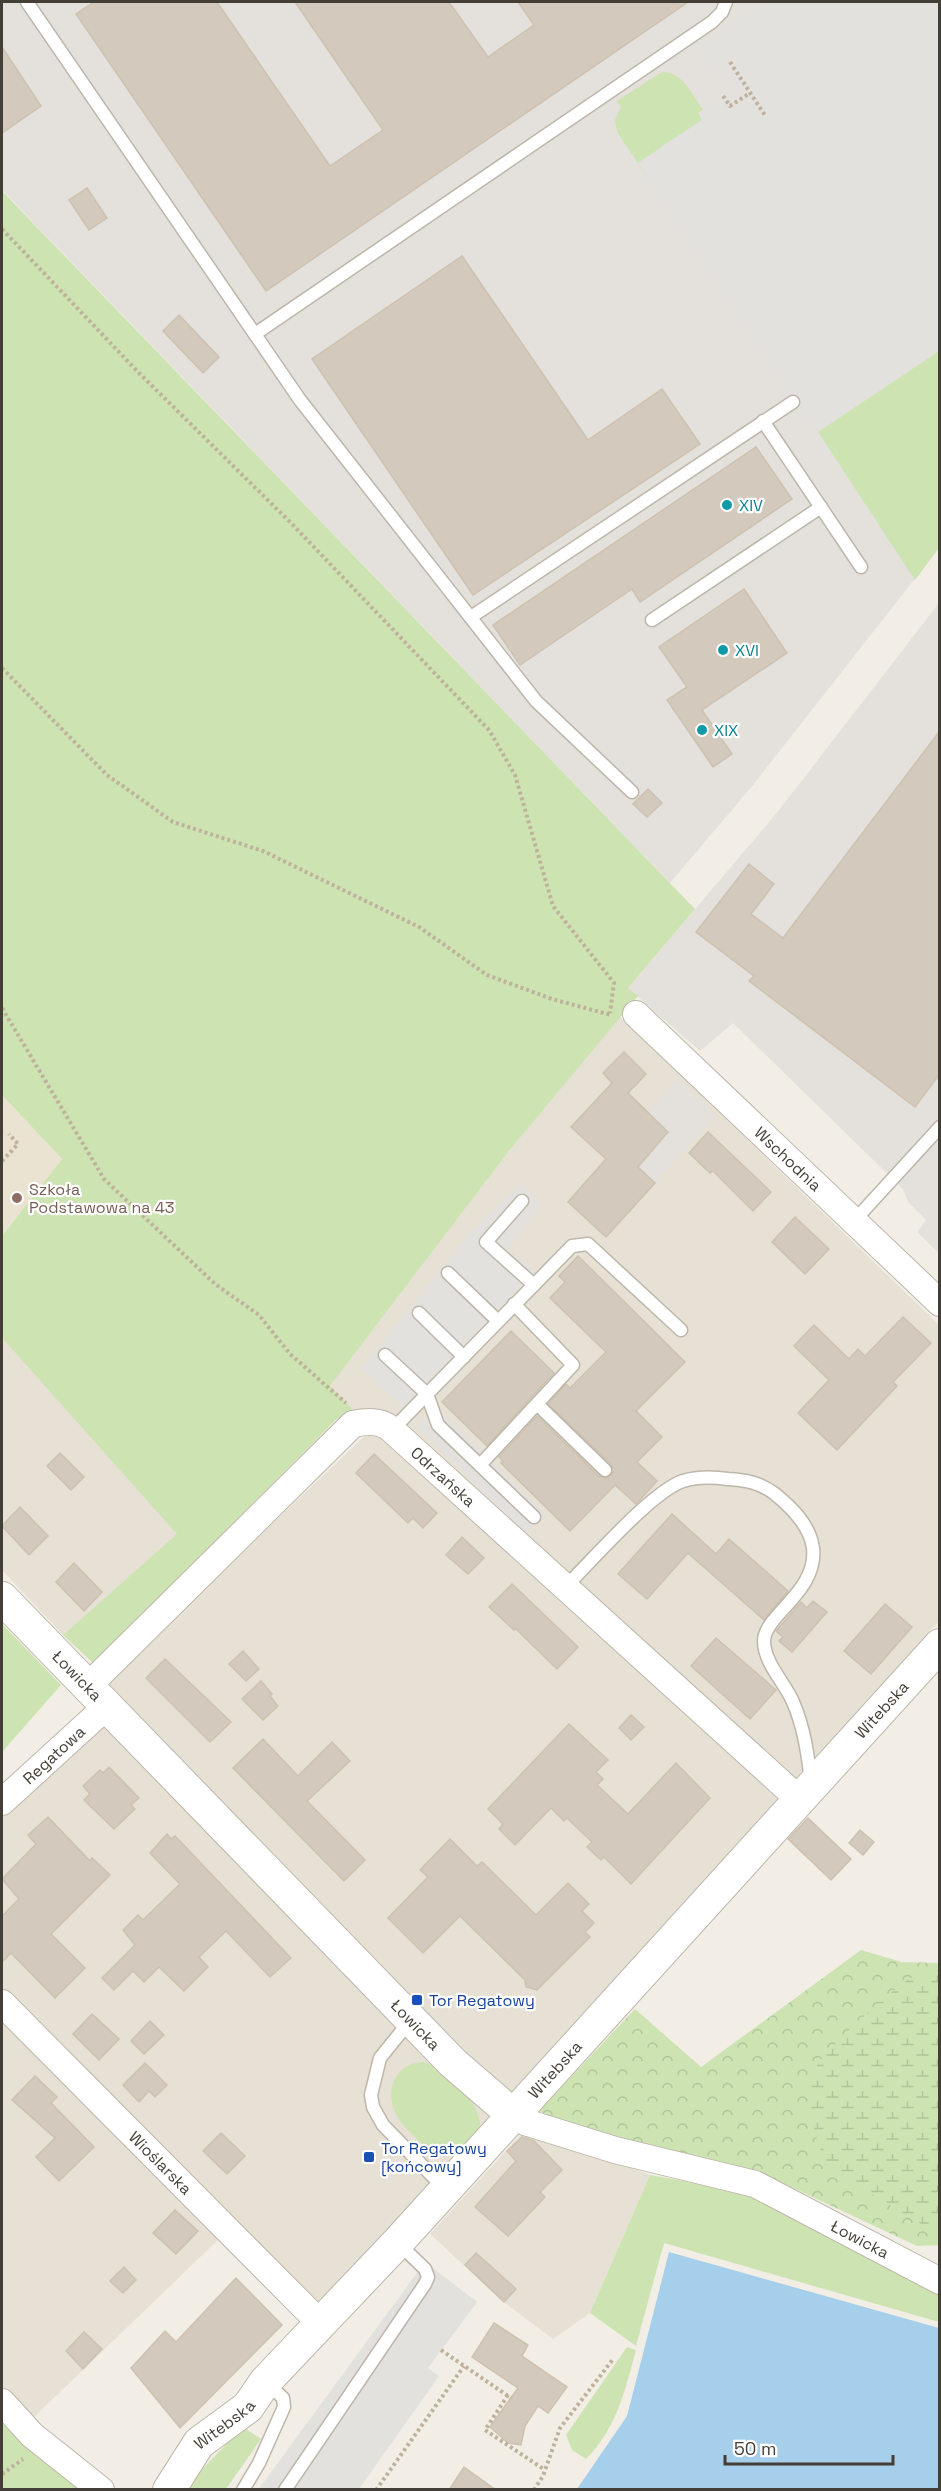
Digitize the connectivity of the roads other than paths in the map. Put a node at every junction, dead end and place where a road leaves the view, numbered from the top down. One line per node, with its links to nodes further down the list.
1 (27, 2): 3 (lane)
2 (726, 2): 3 (lane)
3 (255, 334): 8 (lane)
4 (793, 402): 5 (lane)
5 (763, 422): 6 (lane); 8 (lane)
6 (821, 507): 7 (lane); 9 (lane)
7 (861, 567)
8 (471, 617): 10 (lane)
9 (652, 620)
10 (632, 792)
11 (626, 1016): 14 (street, Wschodnia)
12 (939, 1127): 14 (lane)
13 (522, 1201): 16 (lane)
14 (854, 1221): 17 (street, Wschodnia)
15 (448, 1273): 20 (lane)
16 (534, 1285): 18 (lane); 21 (lane)
17 (939, 1303)
18 (514, 1304): 20 (lane); 25 (lane)
19 (419, 1313): 23 (lane)
20 (498, 1321): 23 (lane)
21 (681, 1330)
22 (385, 1355): 24 (lane)
23 (464, 1357): 24 (lane)
24 (428, 1394): 26 (lane); 27 (lane)
25 (537, 1404): 27 (lane); 28 (lane)
26 (392, 1430): 30 (street, Odrzańska); 33 (street, Odrzańska)
27 (480, 1465): 29 (lane)
28 (605, 1470)
29 (534, 1516)
30 (565, 1587): 34 (street, Odrzańska); 34 (lane)
31 (2, 1598): 33 (street, Łowicka)
32 (939, 1645): 34 (street, Witebska)
33 (97, 1696): 35 (street, Regatowa); 37 (street, Łowicka)
34 (806, 1794): 38 (street, Witebska)
35 (2, 1802)
36 (2, 2003): 42 (street, Wioślarska)
37 (411, 2020): 38 (street, Łowicka); 39 (lane)
38 (512, 2114): 39 (street, Witebska); 41 (street, Łowicka)
39 (445, 2189): 40 (street, Witebska)
40 (398, 2242): 42 (street, Witebska); 48 (lane)
41 (939, 2281)
42 (320, 2323): 43 (street, Witebska)
43 (265, 2382): 45 (lane); 47 (street, Witebska)
44 (2, 2402): 46 (street)
45 (248, 2487)
46 (101, 2490)
47 (169, 2490)
48 (285, 2490)

